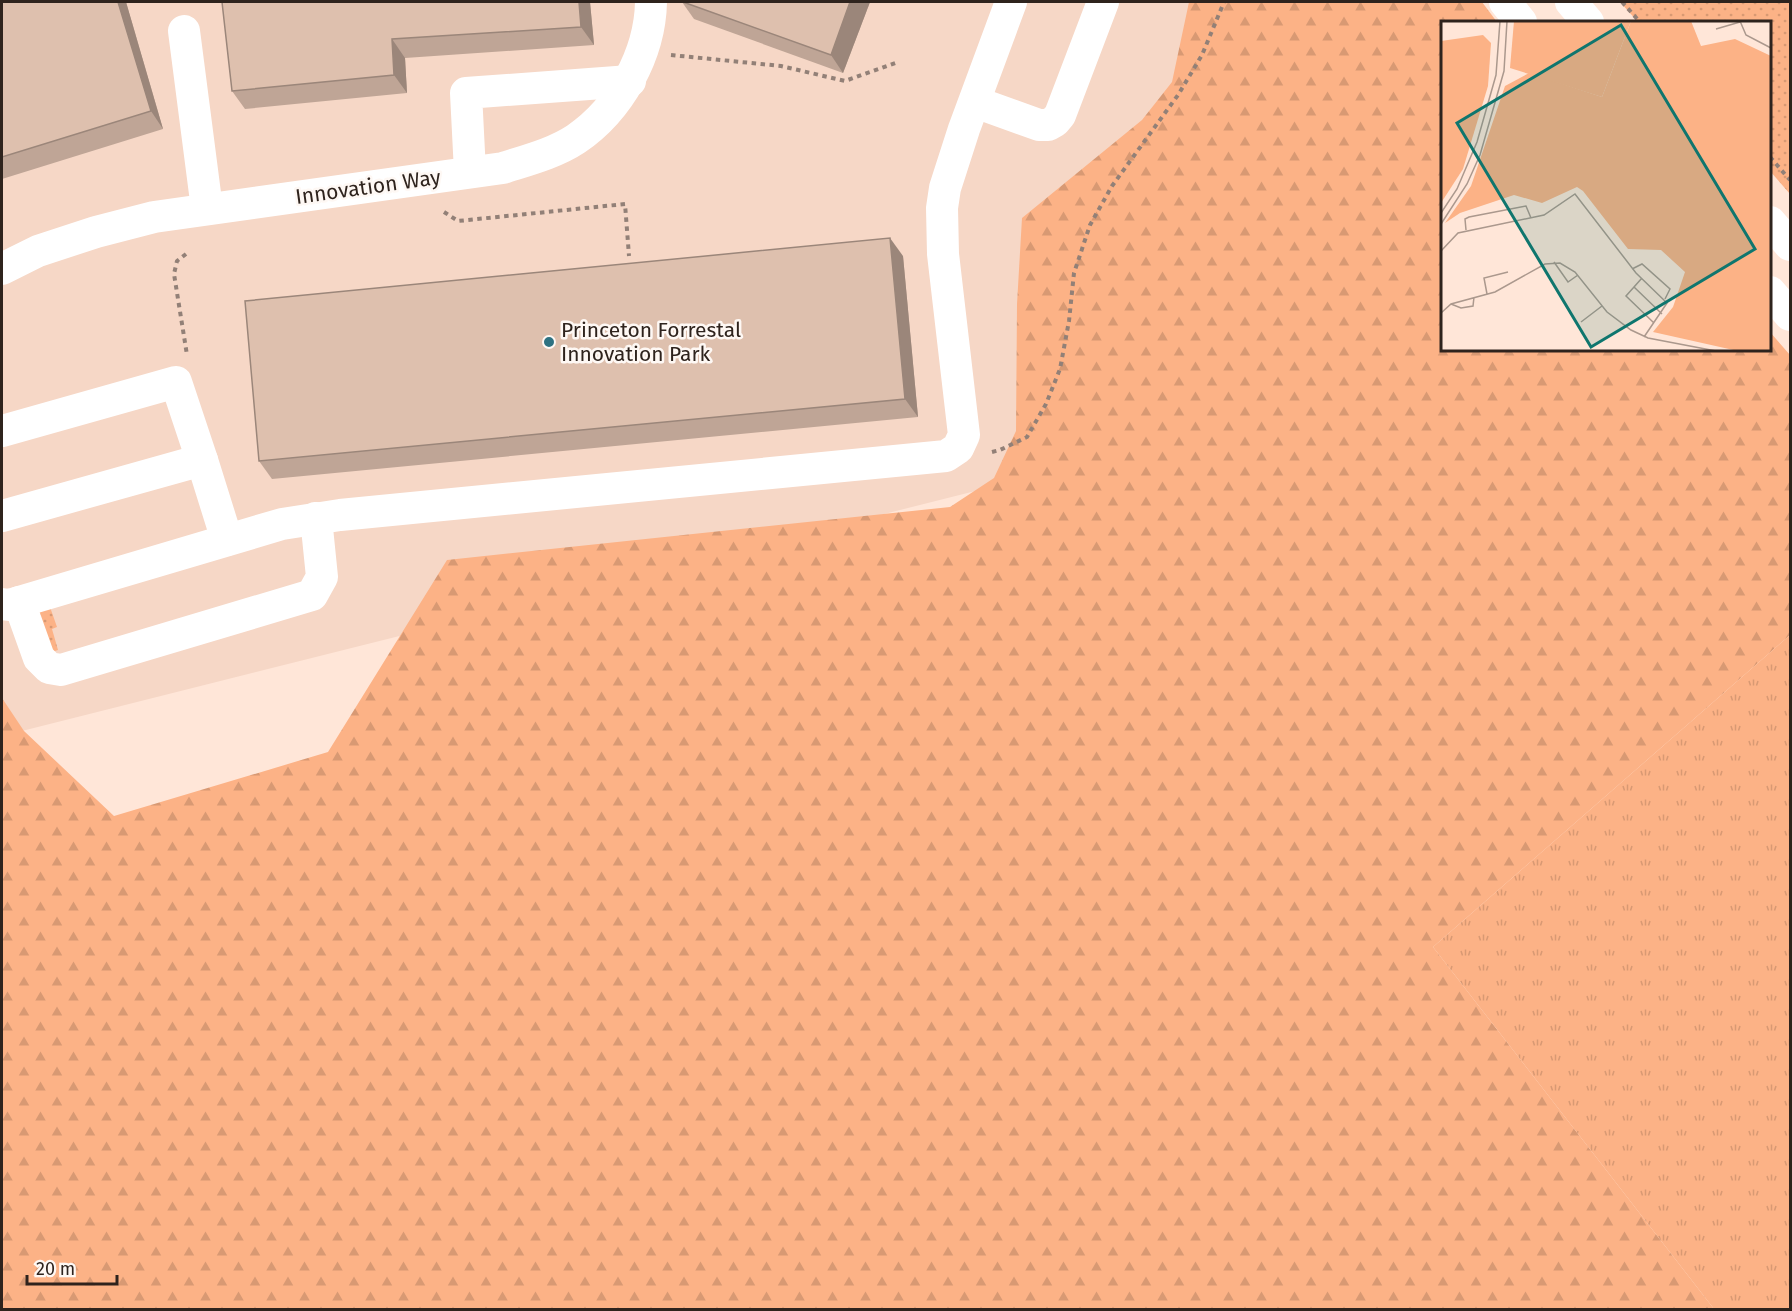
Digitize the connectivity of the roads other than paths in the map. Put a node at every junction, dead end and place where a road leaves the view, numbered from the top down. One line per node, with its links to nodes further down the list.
1 (651, 2): 9 (street, Innovation Way)
2 (1011, 2): 10 (street)
3 (1103, 2): 10 (street)
4 (1505, 2): 6 (street)
5 (1571, 2): 7 (street)
6 (1520, 21)
7 (1587, 21)
8 (184, 31): 12 (street)
9 (630, 81): 11 (street, Innovation Way); 11 (street)
10 (975, 102): 21 (street)
11 (470, 172): 12 (street, Innovation Way)
12 (207, 210): 15 (street, Innovation Way)
13 (1771, 223): 14 (street)
14 (1791, 246)
15 (2, 269)
16 (1771, 293): 17 (street)
17 (1791, 315)
18 (2, 431): 19 (street)
19 (202, 460): 20 (street); 22 (street)
20 (2, 516)
21 (316, 518): 22 (street); 23 (street)
22 (227, 540): 23 (street)
23 (10, 603)

